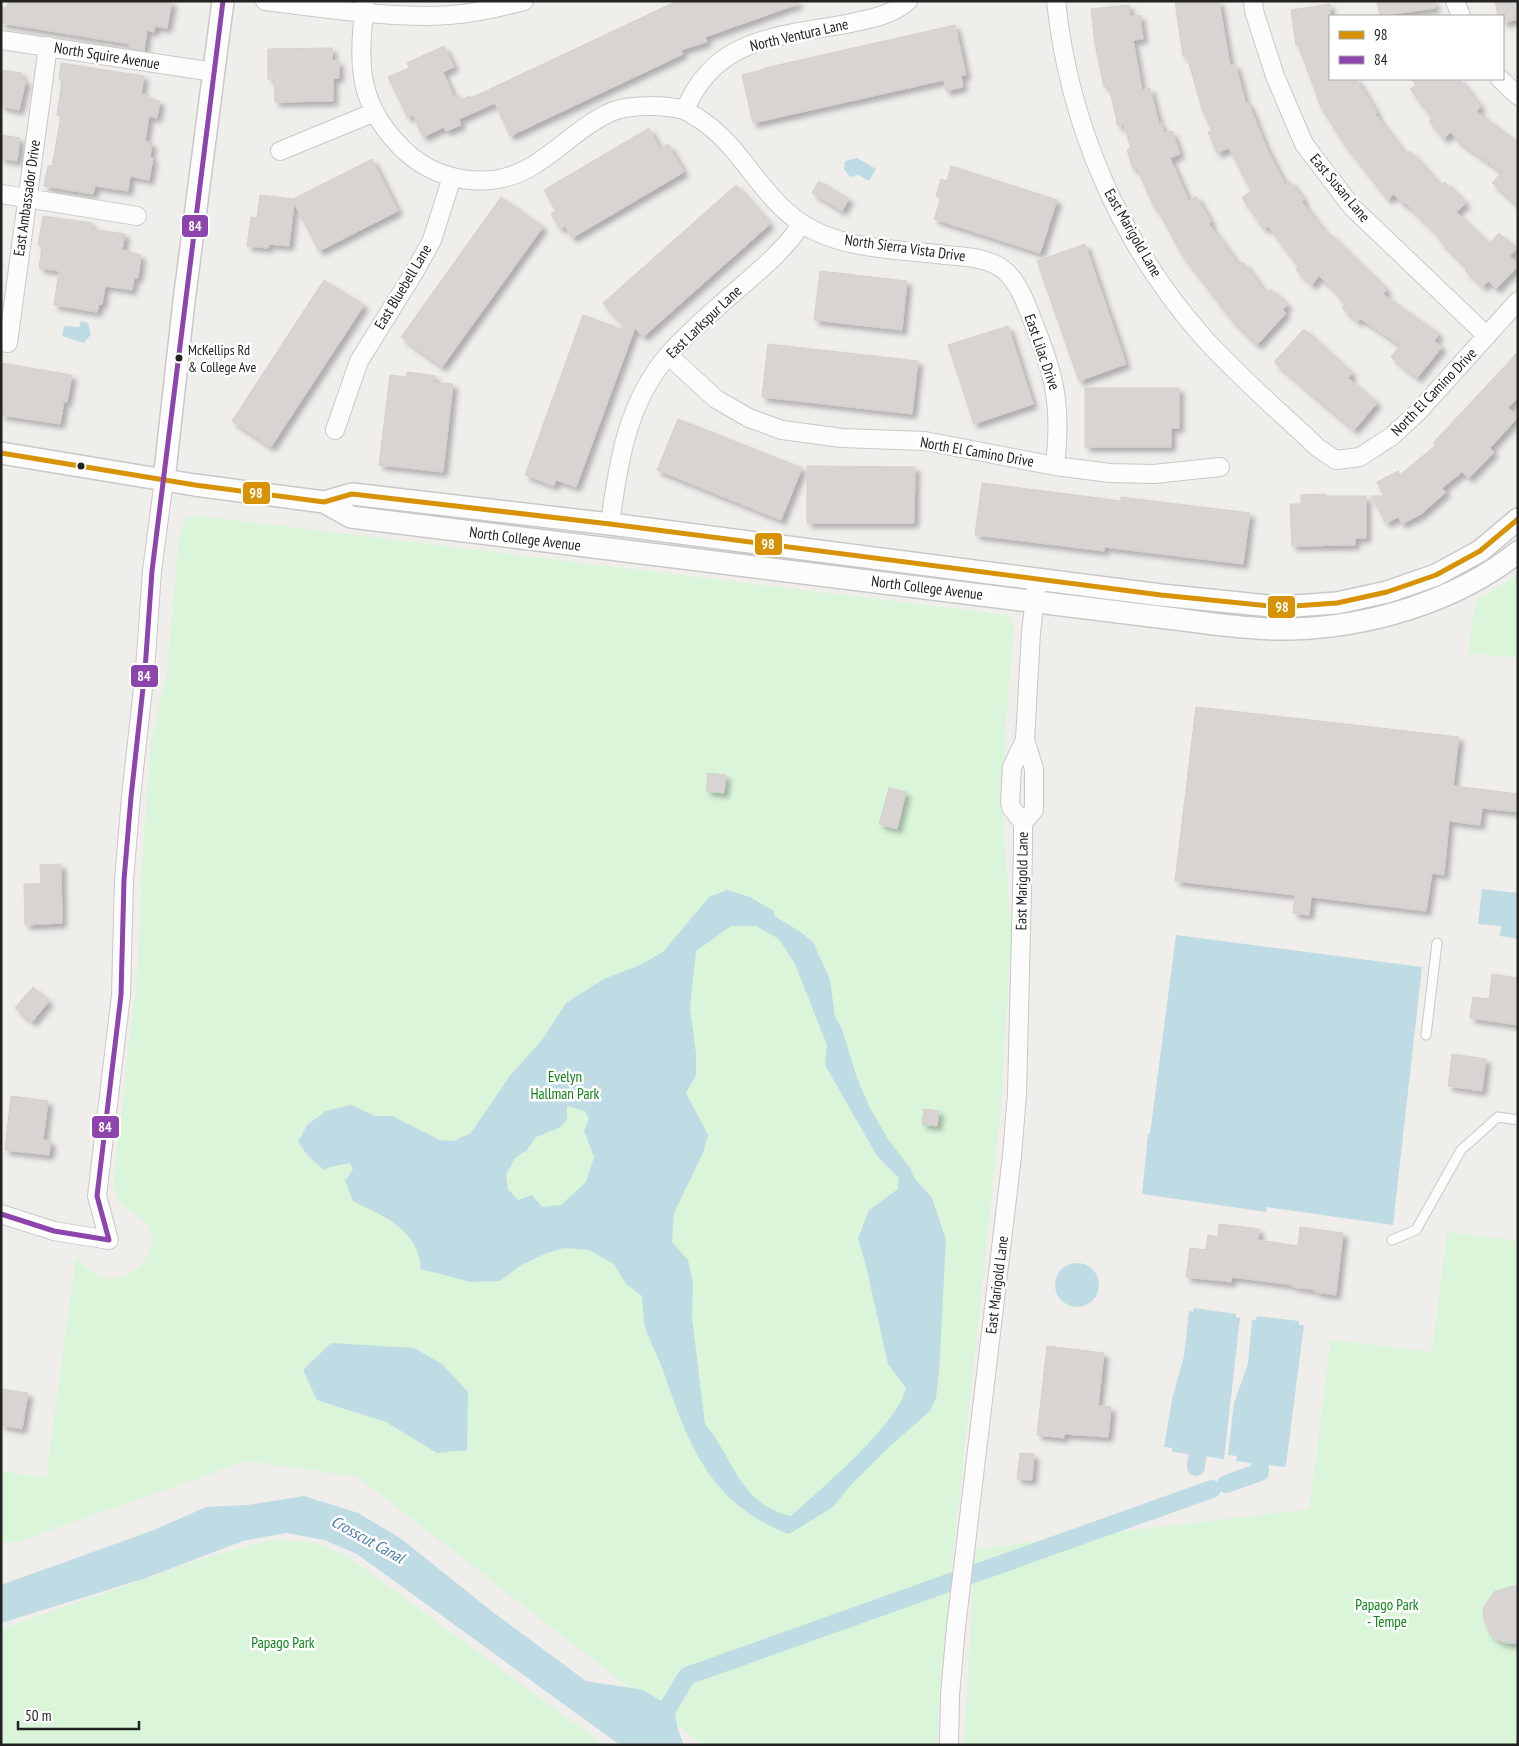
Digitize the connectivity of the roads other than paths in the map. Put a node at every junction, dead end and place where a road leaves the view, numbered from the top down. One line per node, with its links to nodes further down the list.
1 (223, 1): 12 (street)
2 (265, 1): 8 (street)
3 (524, 1): 8 (street)
4 (908, 1): 15 (street, North Ventura Lane)
5 (1056, 1): 30 (street, East Marigold Lane)
6 (1253, 1): 25 (street, East Susan Lane)
7 (1455, 1): 9 (street)
8 (365, 6): 16 (street)
9 (1461, 15)
10 (1, 40): 11 (street, North Squire Avenue)
11 (48, 46): 12 (street, North Squire Avenue); 20 (street, East Ambassador Drive)
12 (214, 72): 33 (street)
13 (1501, 80): 14 (street)
14 (1518, 96)
15 (685, 110): 18 (street, North Sierra Vista Drive); 22 (street, North Sierra Vista Drive)
16 (375, 112): 17 (street); 18 (street)
17 (280, 151)
18 (452, 178): 28 (street, East Bluebell Lane)
19 (1, 194): 20 (street)
20 (27, 198): 21 (street); 26 (street, East Ambassador Drive)
21 (137, 216)
22 (802, 224): 23 (street, North Sierra Vista Drive); 27 (street, East Larkspur Lane)
23 (1007, 273): 31 (street, East Lilac Drive)
24 (1518, 301): 25 (street, North El Camino Drive)
25 (1488, 336): 30 (street, North El Camino Drive)
26 (1, 342)
27 (668, 355): 31 (street, North El Camino Drive); 36 (street, East Larkspur Lane)
28 (335, 430)
29 (1, 452): 33 (street, North College Avenue)
30 (1336, 460)
31 (1055, 466): 32 (street, North El Camino Drive)
32 (1220, 467)
33 (164, 480): 34 (street, North College Avenue); 43 (street)
34 (324, 502): 36 (street, North College Avenue); 39 (street, North College Avenue)
35 (1518, 519): 38 (street, North College Avenue)
36 (610, 524): 38 (street, North College Avenue)
37 (1518, 552): 39 (street, North College Avenue)
38 (1038, 579): 39 (street, East Marigold Lane)
39 (1035, 602): 45 (street, East Marigold Lane)
40 (1437, 943): 41 (lane)
41 (1426, 1035)
42 (1518, 1120): 44 (lane)
43 (1, 1214)
44 (1392, 1240)
45 (950, 1745)

